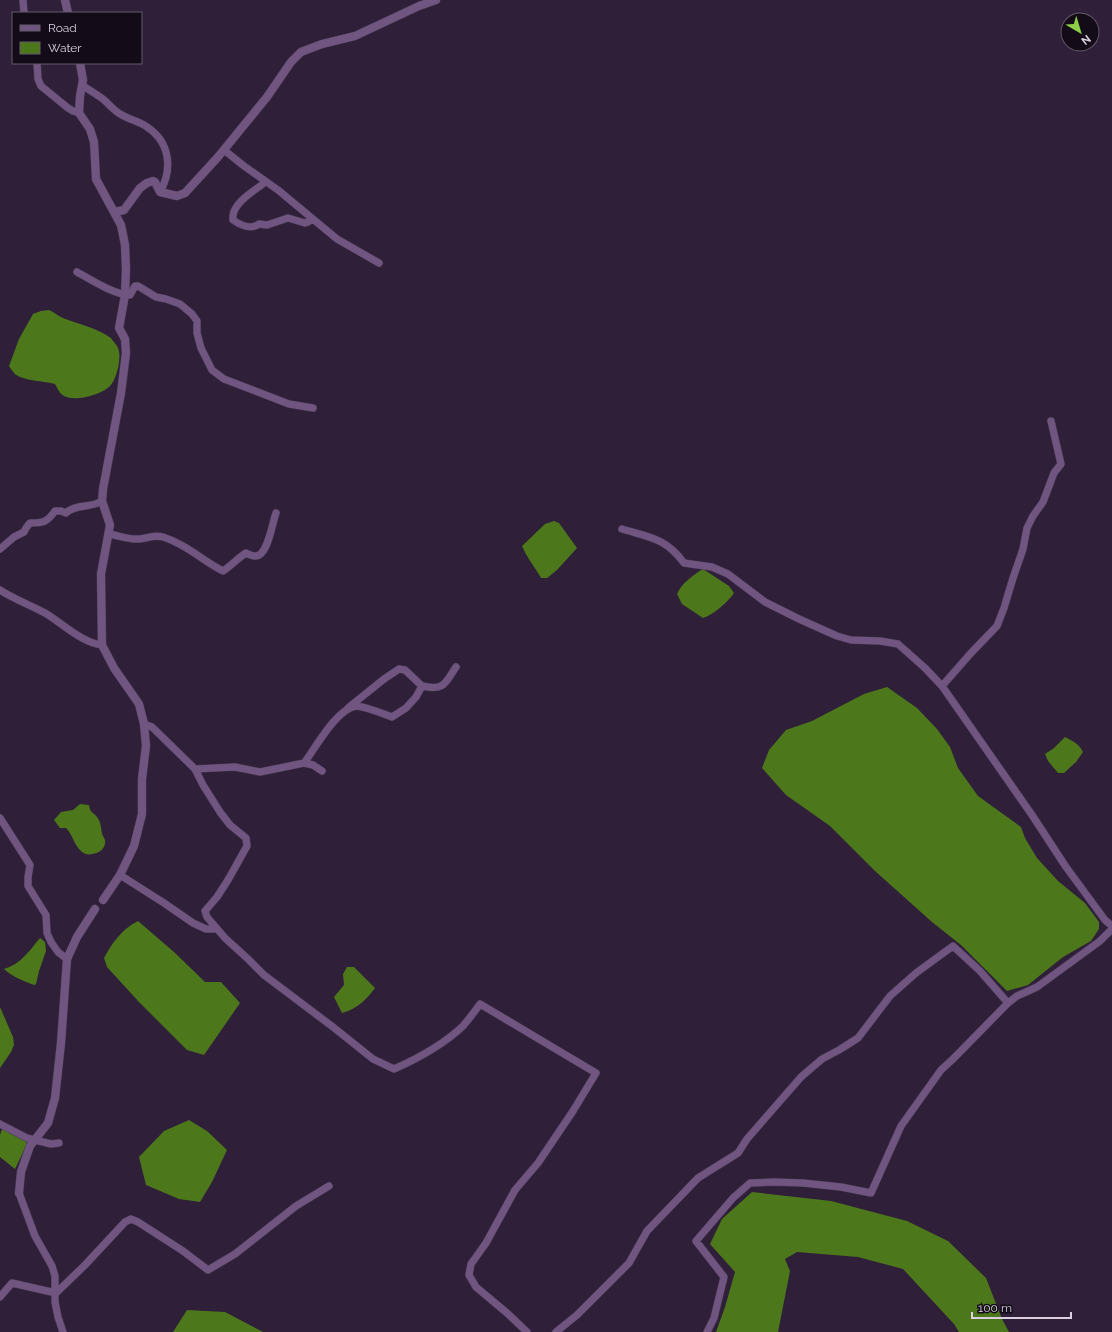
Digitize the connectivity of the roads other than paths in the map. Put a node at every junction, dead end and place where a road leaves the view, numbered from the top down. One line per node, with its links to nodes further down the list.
1 (23, 0): 4 (street)
2 (65, 0): 5 (street)
3 (436, 0): 10 (street)
4 (24, 12)
5 (68, 12)
6 (37, 64): 9 (street)
7 (80, 64): 8 (street)
8 (82, 85): 9 (street); 12 (street)
9 (80, 112): 13 (street)
10 (224, 150): 11 (street); 12 (street)
11 (265, 181): 14 (street); 14 (street)
12 (160, 192): 13 (street)
13 (115, 212): 17 (street)
14 (312, 219): 15 (street)
15 (379, 263)
16 (77, 272): 17 (street)
17 (125, 295): 18 (street); 20 (street)
18 (314, 408)
19 (1051, 421): 29 (street)
20 (102, 501): 23 (street); 24 (street)
21 (276, 513): 23 (street)
22 (622, 529): 29 (street)
23 (108, 534): 26 (street)
24 (0, 548)
25 (0, 590): 26 (street)
26 (102, 645): 31 (street)
27 (456, 667): 28 (street)
28 (422, 686): 30 (street); 30 (street)
29 (942, 686): 39 (street)
30 (344, 712): 32 (street)
31 (144, 724): 33 (street); 36 (street)
32 (304, 763): 33 (street); 34 (street)
33 (195, 769): 40 (street)
34 (322, 771)
35 (0, 818): 42 (street)
36 (120, 875): 37 (street); 40 (street)
37 (103, 900)
38 (95, 909): 42 (street)
39 (1112, 926)
40 (216, 929): 52 (street)
41 (1112, 929): 43 (street)
42 (68, 959): 45 (street)
43 (1008, 1003): 53 (street); 54 (street)
44 (0, 1124): 45 (street)
45 (35, 1140): 46 (street); 48 (street)
46 (59, 1143)
47 (329, 1186): 49 (street)
48 (19, 1193): 49 (street)
49 (56, 1293): 50 (street); 51 (street)
50 (0, 1297)
51 (63, 1332)
52 (527, 1332)
53 (556, 1332)
54 (707, 1332)

